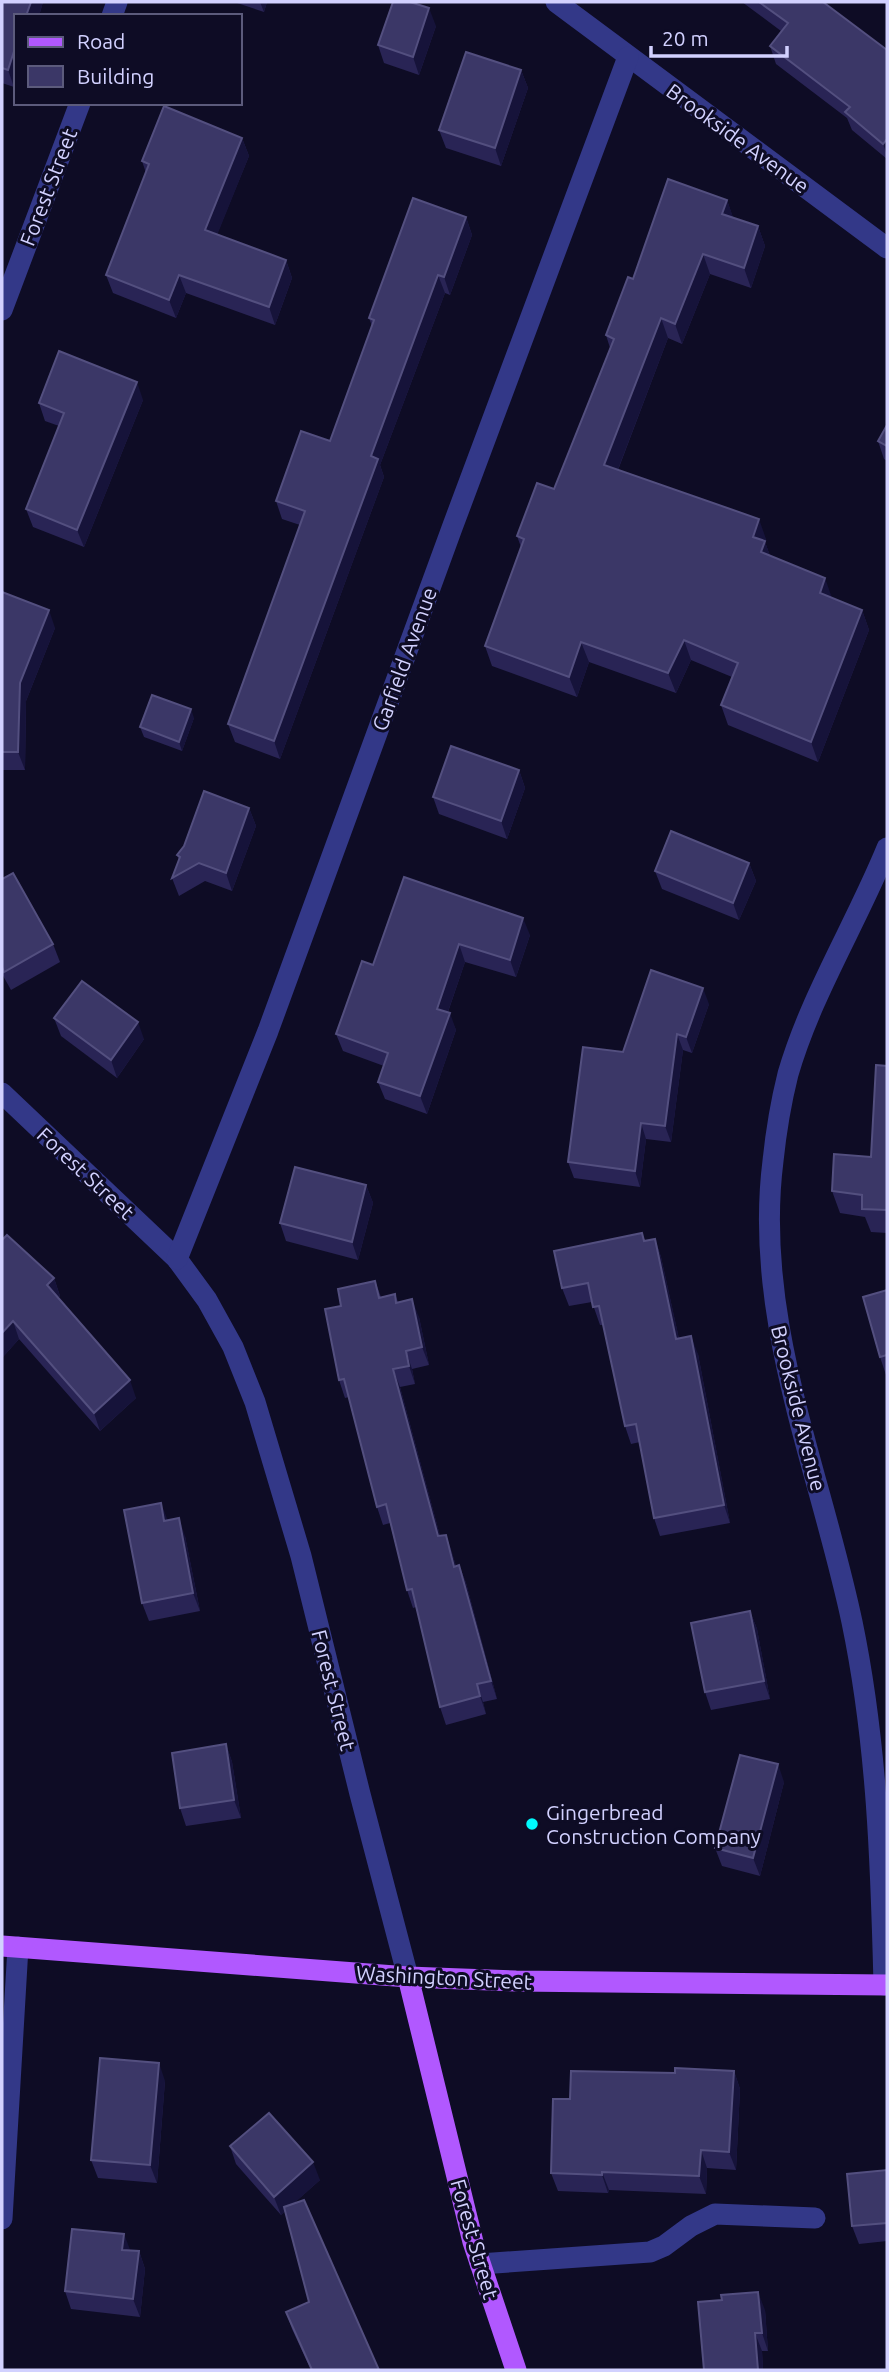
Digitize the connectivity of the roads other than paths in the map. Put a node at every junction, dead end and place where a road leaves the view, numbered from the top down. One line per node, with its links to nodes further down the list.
1 (556, 2): 2 (street, Brookside Avenue)
2 (628, 57): 4 (street, Brookside Avenue); 8 (street, Garfield Avenue)
3 (78, 105): 5 (street, Forest Street)
4 (887, 248)
5 (2, 310)
6 (887, 848): 11 (street, Brookside Avenue)
7 (2, 1093): 8 (street, Forest Street)
8 (177, 1259): 10 (street, Forest Street)
9 (10, 1947): 10 (main road, Washington Street); 13 (street)
10 (408, 1978): 11 (main road, Washington Street); 14 (main road, Forest Street)
11 (886, 1984)
12 (815, 2218): 14 (street)
13 (2, 2219)
14 (480, 2264): 15 (main road, Forest Street)
15 (516, 2370)

